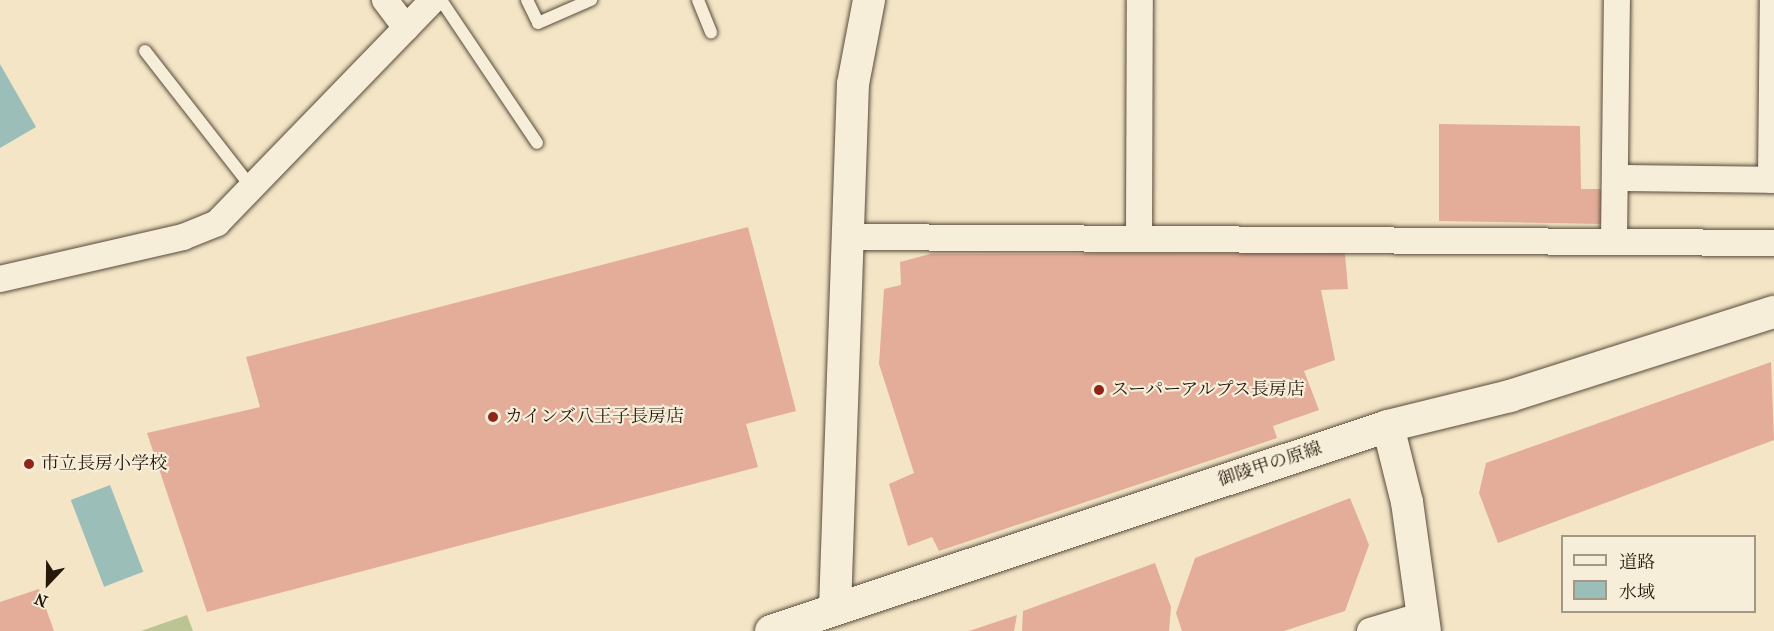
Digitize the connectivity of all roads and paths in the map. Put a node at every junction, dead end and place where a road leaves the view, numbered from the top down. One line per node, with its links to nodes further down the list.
1 (385, 0): 11 (street)
2 (433, 0): 11 (street)
3 (441, 0): 14 (lane)
4 (527, 0): 5 (lane)
5 (591, 0)
6 (698, 0): 12 (lane)
7 (869, 0): 19 (street)
8 (1140, 0): 18 (street)
9 (1617, 0): 15 (street)
10 (1773, 0): 16 (street)
11 (406, 28): 17 (street)
12 (711, 32)
13 (145, 51): 17 (lane)
14 (537, 143)
15 (1616, 178): 16 (street); 20 (street)
16 (1772, 180)
17 (253, 189): 22 (street)
18 (1139, 236): 19 (street); 20 (street)
19 (850, 237): 25 (street)
20 (1614, 239): 21 (street)
21 (1774, 243)
22 (0, 279)
23 (1774, 312): 24 (street, 御陵甲の原線)
24 (1388, 426): 25 (street, 御陵甲の原線); 26 (street)
25 (835, 609): 27 (street, 御陵甲の原線)
26 (1424, 623): 28 (street)
27 (771, 631)
28 (1370, 631)

